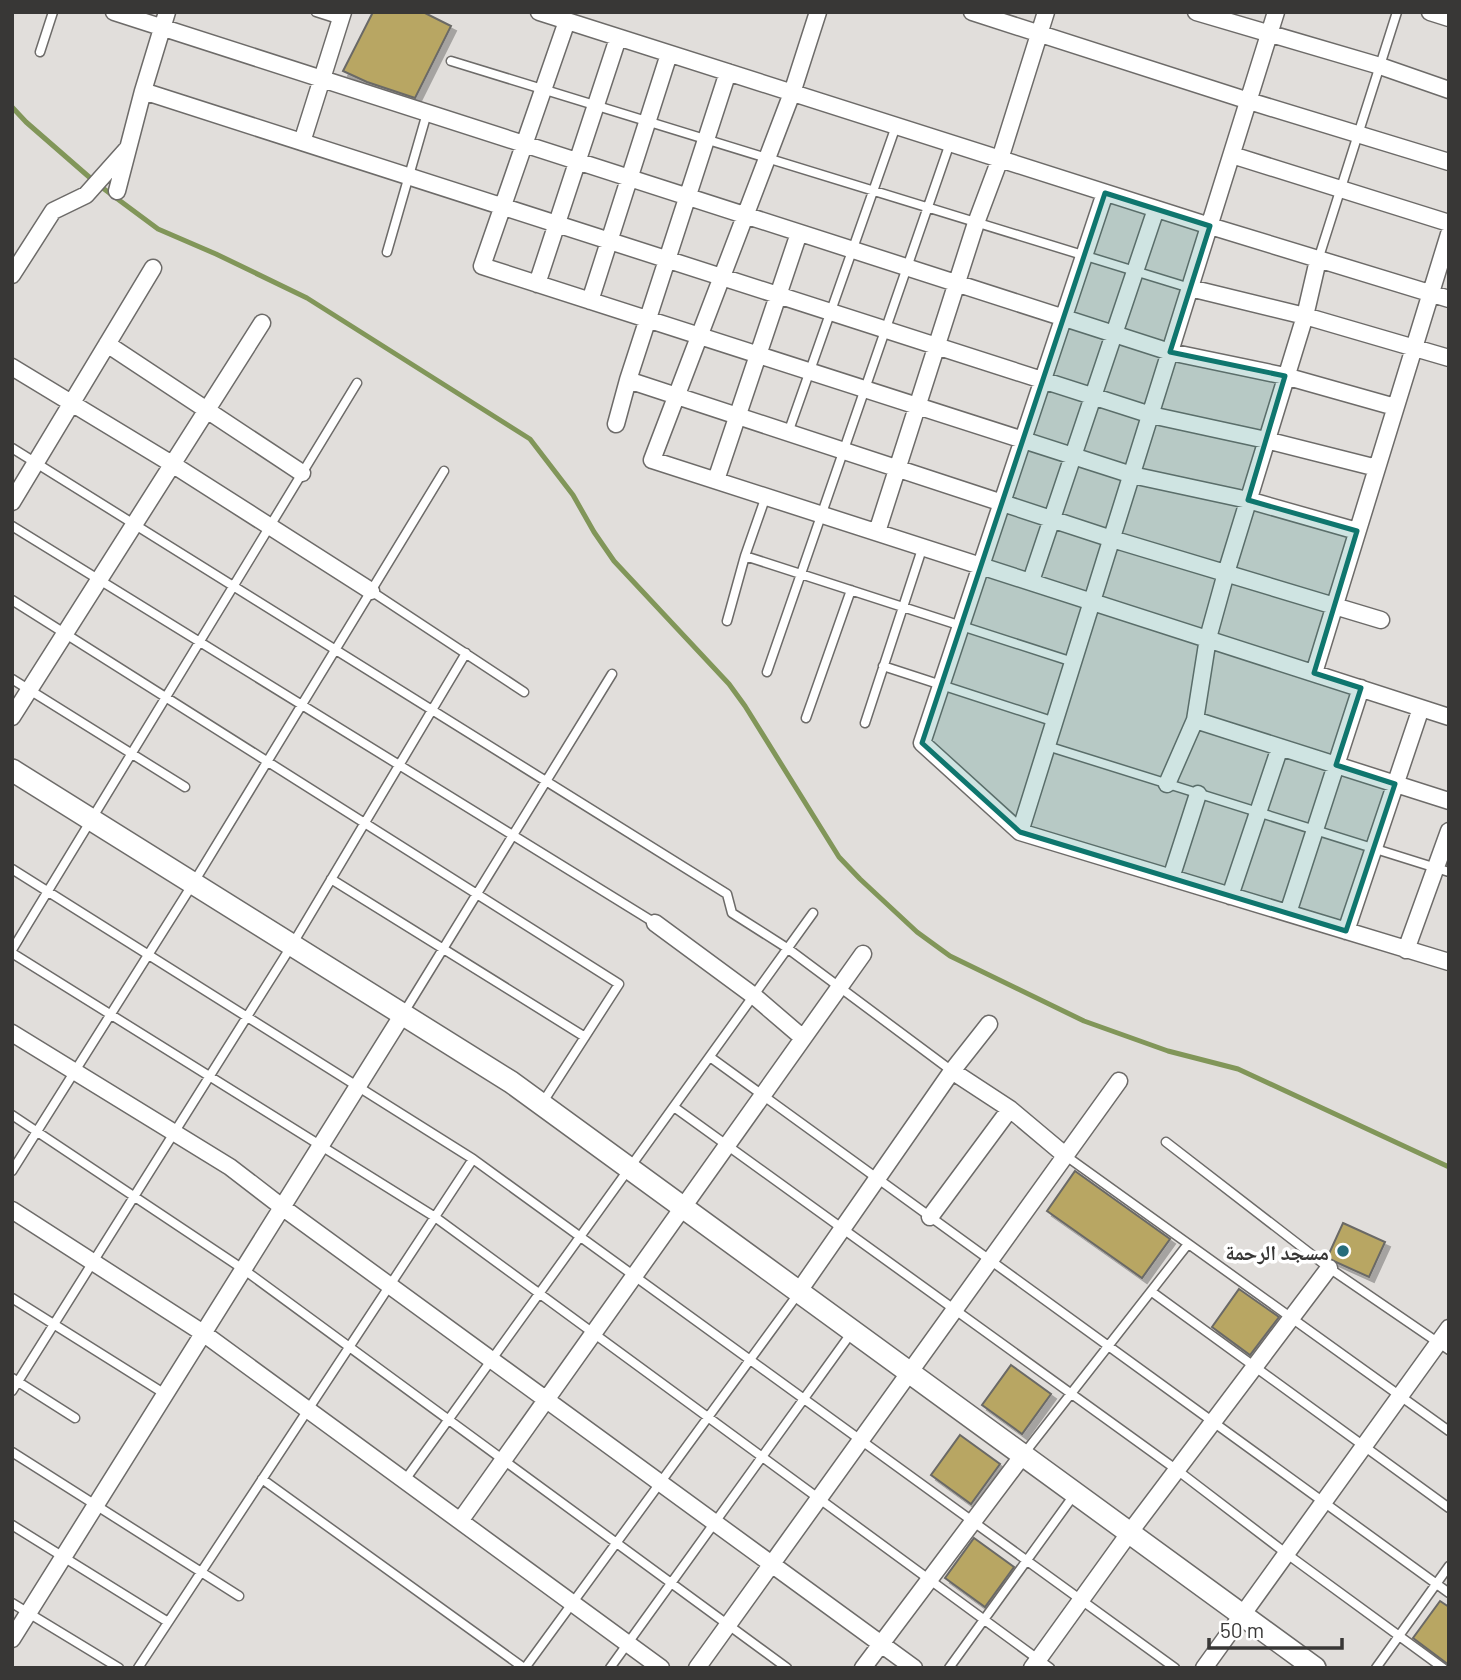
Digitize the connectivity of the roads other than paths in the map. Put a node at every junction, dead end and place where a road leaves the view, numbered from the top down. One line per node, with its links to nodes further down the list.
1 (53, 12): 19 (lane)
2 (114, 12): 14 (street)
3 (316, 12): 12 (lane)
4 (539, 12): 15 (street)
5 (818, 12): 28 (street)
6 (972, 12): 16 (street)
7 (1046, 12): 16 (street)
8 (1196, 12): 17 (street)
9 (1276, 12): 17 (street)
10 (1397, 12): 22 (lane)
11 (1430, 12): 13 (street)
12 (342, 16): 24 (street)
13 (1449, 18)
14 (165, 20): 24 (street); 27 (street)
15 (567, 21): 18 (street); 25 (street)
16 (1038, 33): 29 (street); 42 (street)
17 (1269, 35): 22 (street); 29 (street)
18 (618, 37): 20 (street); 30 (street)
19 (40, 52)
20 (669, 54): 23 (street); 32 (street)
21 (451, 61): 25 (lane)
22 (1380, 66): 26 (street); 34 (lane)
23 (728, 72): 28 (street); 35 (street)
24 (322, 79): 31 (street); 36 (street)
25 (543, 90): 30 (lane); 37 (street)
26 (1449, 90)
27 (143, 91): 36 (street); 39 (street)
28 (792, 93): 33 (street); 41 (street)
29 (1249, 101): 34 (street); 40 (street)
30 (596, 106): 32 (lane); 43 (street)
31 (427, 113): 37 (street); 45 (lane)
32 (648, 121): 35 (lane); 46 (street)
33 (896, 126): 38 (street); 49 (lane)
34 (1359, 134): 44 (street); 47 (lane)
35 (706, 139): 41 (lane); 51 (street)
36 (302, 142): 45 (street)
37 (524, 144): 43 (street); 52 (street)
38 (950, 144): 42 (street); 53 (lane)
39 (128, 147): 48 (street); 71 (street)
40 (1232, 155): 47 (street); 59 (street)
41 (767, 158): 49 (lane); 55 (street)
42 (1000, 159): 50 (street); 56 (street)
43 (577, 162): 46 (street); 58 (street)
44 (1449, 162)
45 (409, 176): 52 (street); 64 (lane)
46 (629, 178): 51 (street); 62 (street)
47 (1341, 189): 57 (street); 67 (lane)
48 (117, 191)
49 (873, 191): 53 (lane); 63 (lane)
50 (1105, 192): 54 (street); 65 (street)
51 (688, 197): 55 (street); 66 (street)
52 (502, 206): 58 (street); 74 (street)
53 (928, 208): 56 (lane); 69 (lane)
54 (1156, 209): 59 (street); 70 (street)
55 (745, 215): 60 (street); 72 (street)
56 (976, 223): 65 (lane); 73 (street)
57 (1449, 223)
58 (557, 224): 62 (street); 74 (street)
59 (1210, 226): 67 (street); 75 (street)
60 (799, 233): 63 (street); 77 (street)
61 (1449, 234): 76 (street)
62 (609, 241): 66 (street); 79 (street)
63 (852, 250): 69 (street); 80 (lane)
64 (387, 252)
65 (1084, 256): 70 (lane); 82 (street)
66 (667, 260): 72 (street); 83 (street)
67 (1318, 260): 76 (street); 81 (street)
68 (153, 268): 88 (street)
69 (907, 268): 73 (street); 85 (lane)
70 (1135, 271): 75 (lane); 86 (street)
71 (12, 275)
72 (721, 277): 77 (street); 87 (street)
73 (957, 283): 82 (street); 89 (street)
74 (537, 284): 79 (street)
75 (1190, 288): 81 (street); 91 (street)
76 (1429, 294): 78 (street); 90 (street)
77 (778, 295): 80 (street); 92 (street)
78 (1449, 299)
79 (590, 301): 83 (street)
80 (831, 312): 85 (street); 95 (lane)
81 (1305, 316): 90 (street); 96 (street)
82 (1063, 318): 86 (street); 98 (street)
83 (648, 319): 87 (street); 97 (street)
84 (262, 323): 106 (street)
85 (885, 330): 89 (street); 100 (lane)
86 (1114, 334): 91 (street); 102 (street)
87 (699, 336): 92 (street); 101 (street)
88 (107, 344): 103 (street); 106 (street)
89 (936, 346): 98 (street); 104 (street)
90 (1413, 349): 93 (street); 105 (street)
91 (1170, 352): 96 (street); 107 (street)
92 (758, 355): 95 (street); 108 (street)
93 (1449, 358)
94 (12, 367): 103 (street)
95 (810, 371): 100 (street); 110 (lane)
96 (1285, 376): 105 (street); 112 (street)
97 (628, 380): 101 (street); 109 (street)
98 (1042, 380): 102 (street); 111 (street)
99 (357, 383): 121 (lane)
100 (865, 389): 104 (street); 114 (lane)
101 (676, 396): 108 (street); 123 (street)
102 (1093, 397): 107 (street); 115 (street)
103 (71, 403): 116 (street); 117 (street)
104 (917, 406): 111 (street); 118 (street)
105 (1395, 407): 119 (street)
106 (207, 409): 117 (street); 121 (street)
107 (1150, 415): 112 (street); 122 (street)
108 (737, 416): 110 (street); 123 (street)
109 (616, 424)
110 (788, 433): 114 (street)
111 (1023, 440): 115 (street); 127 (street)
112 (1266, 440): 119 (street); 125 (street)
113 (12, 448): 116 (lane)
114 (844, 451): 118 (street); 128 (lane)
115 (1073, 456): 122 (street); 129 (street)
116 (35, 463): 126 (street); 130 (lane)
117 (172, 464): 130 (street); 132 (street)
118 (897, 468): 127 (street); 134 (street)
119 (1377, 468): 133 (street)
120 (444, 471): 145 (lane)
121 (302, 473): 132 (lane)
122 (1132, 475): 125 (street); 135 (street)
123 (716, 480): 124 (street)
124 (766, 496): 128 (street); 137 (lane)
125 (1248, 500): 133 (street); 139 (street)
126 (12, 502)
127 (1002, 503): 129 (street); 138 (street)
128 (822, 514): 134 (street); 140 (lane)
129 (1052, 519): 135 (street); 142 (street)
130 (134, 524): 141 (street); 143 (lane)
131 (12, 526): 141 (lane)
132 (271, 526): 143 (lane); 145 (street)
133 (1357, 531): 148 (street)
134 (877, 532): 136 (street)
135 (1112, 539): 139 (street); 147 (street)
136 (923, 546): 138 (street); 149 (lane)
137 (745, 556): 140 (lane); 151 (lane)
138 (981, 565): 142 (street); 152 (street)
139 (1226, 573): 148 (street); 154 (street)
140 (801, 574): 144 (lane); 160 (lane)
141 (99, 580): 153 (street); 155 (lane)
142 (1031, 581): 147 (street)
143 (234, 586): 155 (lane); 156 (lane)
144 (851, 590): 149 (lane); 174 (lane)
145 (371, 591): 156 (lane); 157 (lane)
146 (12, 600): 153 (lane)
147 (1093, 601): 154 (street); 158 (street)
148 (1334, 606): 150 (street); 161 (street)
149 (903, 607): 152 (lane); 159 (lane)
150 (1381, 620)
151 (727, 621)
152 (961, 625): 158 (lane); 164 (street)
153 (65, 634): 166 (street); 168 (lane)
154 (1208, 638): 161 (street); 175 (street)
155 (200, 642): 168 (lane); 169 (lane)
156 (335, 650): 169 (lane); 171 (lane)
157 (466, 653): 167 (lane); 171 (lane)
158 (1073, 662): 176 (street)
159 (883, 666): 164 (lane); 177 (lane)
160 (767, 672)
161 (1314, 673): 165 (street)
162 (612, 674): 185 (lane)
163 (12, 679): 166 (lane)
164 (941, 685): 176 (lane); 194 (street)
165 (1361, 688): 170 (street); 183 (street)
166 (29, 690): 172 (street); 180 (lane)
167 (524, 692)
168 (167, 698): 180 (lane); 181 (lane)
169 (302, 705): 181 (lane); 182 (lane)
170 (1421, 708): 173 (street); 187 (street)
171 (432, 710): 182 (lane); 185 (lane)
172 (12, 717)
173 (1449, 717)
174 (806, 718)
175 (1195, 720): 179 (street); 186 (street)
176 (1055, 722): 178 (street)
177 (864, 723)
178 (1047, 746): 186 (lane); 194 (street)
179 (1280, 747): 183 (street); 191 (street)
180 (132, 754): 188 (lane); 192 (lane)
181 (268, 761): 193 (lane); 203 (lane)
182 (399, 765): 193 (lane); 197 (lane)
183 (1336, 765): 187 (street); 195 (street)
184 (12, 770): 192 (street)
185 (546, 781): 197 (lane); 213 (lane)
186 (1167, 784): 189 (lane)
187 (1395, 784): 190 (street); 198 (street)
188 (185, 787)
189 (1198, 794): 191 (lane); 202 (street)
190 (1449, 801)
191 (1258, 813): 195 (lane); 206 (street)
192 (93, 820): 203 (street); 204 (lane)
193 (364, 823): 201 (lane); 205 (lane)
194 (1020, 831): 202 (street)
195 (1315, 831): 198 (lane); 208 (street)
196 (1449, 831): 200 (street)
197 (513, 836): 205 (lane); 209 (lane)
198 (1373, 849): 200 (lane); 210 (street)
199 (12, 869): 204 (lane)
200 (1442, 870): 214 (street)
201 (331, 878): 211 (lane); 212 (lane)
202 (1171, 878): 206 (street)
203 (194, 882): 211 (street); 216 (lane)
204 (48, 892): 215 (lane); 216 (lane)
205 (477, 894): 212 (lane); 226 (lane)
206 (1230, 896): 208 (street)
207 (813, 913): 213 (lane)
208 (1289, 913): 210 (street)
209 (655, 923): 220 (street)
210 (1346, 931): 214 (street)
211 (292, 945): 221 (street); 223 (lane)
212 (443, 948): 221 (lane); 226 (lane)
213 (787, 948): 219 (lane); 220 (lane)
214 (1406, 950): 218 (street)
215 (12, 952): 222 (lane)
216 (148, 954): 222 (lane); 223 (lane)
217 (863, 954): 219 (street)
218 (1449, 962)
219 (840, 987): 227 (street); 229 (lane)
220 (754, 996): 227 (street); 228 (lane)
221 (403, 1014): 233 (street); 235 (street)
222 (111, 1015): 230 (lane); 231 (lane)
223 (247, 1017): 231 (lane); 233 (lane)
224 (989, 1024): 229 (street)
225 (12, 1033): 230 (street)
226 (585, 1037): 235 (lane)
227 (803, 1038): 234 (street)
228 (710, 1058): 234 (lane); 236 (lane)
229 (951, 1071): 237 (street); 248 (street)
230 (75, 1072): 239 (lane); 240 (street)
231 (209, 1076): 240 (lane); 243 (lane)
232 (1119, 1081): 244 (street)
233 (357, 1086): 243 (street); 245 (lane)
234 (762, 1095): 242 (street); 248 (lane)
235 (542, 1104): 246 (street)
236 (674, 1107): 242 (lane); 246 (lane)
237 (1010, 1109): 244 (street); 254 (street)
238 (12, 1115): 239 (lane)
239 (37, 1131): 247 (lane); 249 (lane)
240 (174, 1132): 249 (lane); 250 (street)
241 (1166, 1142): 260 (lane)
242 (727, 1145): 251 (street); 255 (lane)
243 (320, 1146): 250 (street); 253 (lane)
244 (1066, 1156): 257 (lane); 258 (street)
245 (473, 1159): 253 (lane); 256 (lane)
246 (629, 1168): 251 (street); 256 (lane)
247 (12, 1171)
248 (877, 1179): 254 (lane); 255 (street)
249 (134, 1196): 259 (lane); 261 (lane)
250 (282, 1207): 261 (street); 263 (street)
251 (683, 1207): 262 (street); 264 (street)
252 (12, 1210): 259 (street)
253 (435, 1217): 263 (lane); 266 (lane)
254 (930, 1217): 258 (lane)
255 (843, 1228): 264 (street); 268 (lane)
256 (580, 1237): 262 (lane); 266 (lane)
257 (1188, 1244): 265 (lane); 269 (lane)
258 (990, 1260): 268 (street); 275 (lane)
259 (93, 1262): 270 (lane); 273 (street)
260 (1329, 1268): 269 (street); 276 (lane)
261 (243, 1269): 273 (street); 277 (lane)
262 (634, 1276): 274 (street); 279 (lane)
263 (389, 1286): 277 (lane); 278 (street)
264 (799, 1292): 272 (street); 279 (lane)
265 (1152, 1292): 275 (lane); 280 (lane)
266 (539, 1293): 274 (lane); 278 (lane)
267 (12, 1298): 270 (lane)
268 (955, 1309): 281 (street); 285 (lane)
269 (1291, 1318): 280 (street); 286 (lane)
270 (54, 1324): 282 (lane); 284 (lane)
271 (1449, 1328): 276 (street)
272 (853, 1331): 281 (street); 288 (lane)
273 (203, 1333): 284 (street); 289 (street)
274 (593, 1333): 287 (street); 290 (lane)
275 (1108, 1346): 285 (lane); 293 (lane)
276 (1443, 1346): 286 (street)
277 (349, 1347): 289 (lane); 292 (lane)
278 (491, 1360): 287 (street); 292 (lane)
279 (750, 1360): 288 (lane); 290 (lane)
280 (1254, 1367): 293 (street); 296 (lane)
281 (910, 1372): 295 (street); 298 (street)
282 (15, 1380): 283 (lane); 291 (lane)
283 (12, 1391)
284 (165, 1394): 308 (street)
285 (1071, 1394): 298 (lane); 301 (lane)
286 (1400, 1395): 294 (lane); 296 (street)
287 (546, 1399): 300 (street); 304 (street)
288 (804, 1399): 295 (lane); 299 (lane)
289 (308, 1409): 302 (lane); 303 (street)
290 (708, 1417): 299 (lane); 304 (lane)
291 (75, 1418)
292 (448, 1419): 300 (lane); 303 (lane)
293 (1213, 1422): 301 (street); 307 (lane)
294 (1449, 1431)
295 (860, 1440): 306 (street); 311 (lane)
296 (1363, 1446): 307 (street); 309 (lane)
297 (12, 1452): 308 (lane)
298 (1023, 1455): 305 (street); 311 (street)
299 (762, 1457): 306 (lane); 312 (lane)
300 (503, 1460): 310 (street); 315 (lane)
301 (1177, 1470): 314 (street); 316 (lane)
302 (262, 1479): 321 (lane); 342 (lane)
303 (404, 1480): 310 (street)
304 (660, 1483): 312 (street); 315 (lane)
305 (1076, 1493): 314 (street); 318 (lane)
306 (819, 1498): 319 (street); 322 (lane)
307 (1323, 1502): 316 (street); 324 (lane)
308 (96, 1505): 317 (street); 321 (lane)
309 (1449, 1508)
310 (460, 1521): 329 (street)
311 (973, 1522): 318 (lane); 322 (street)
312 (715, 1523): 319 (street); 323 (lane)
313 (12, 1525): 317 (lane)
314 (1130, 1532): 327 (street); 331 (street)
315 (617, 1542): 323 (lane); 329 (lane)
316 (1287, 1553): 331 (street); 335 (lane)
317 (63, 1557): 330 (street); 333 (lane)
318 (1027, 1560): 327 (lane); 332 (lane)
319 (771, 1564): 334 (street); 338 (street)
320 (1449, 1566): 324 (lane)
321 (201, 1572): 326 (lane); 333 (lane)
322 (930, 1579): 332 (lane); 338 (street)
323 (671, 1583): 334 (lane); 337 (lane)
324 (1436, 1584): 325 (lane); 335 (lane)
325 (1449, 1593)
326 (239, 1596)
327 (1081, 1600): 339 (street); 350 (lane)
328 (12, 1603): 330 (lane)
329 (572, 1603): 337 (street); 342 (lane)
330 (29, 1613): 336 (street); 340 (lane)
331 (1242, 1614): 351 (street); 352 (street)
332 (984, 1619): 339 (lane); 349 (lane)
333 (168, 1622): 341 (lane)
334 (728, 1624): 345 (street); 346 (lane)
335 (1398, 1636): 353 (lane); 354 (lane)
336 (12, 1639)
337 (628, 1643): 343 (lane); 344 (street)
338 (881, 1644): 347 (street); 348 (street)
339 (1040, 1665)
340 (119, 1668)
341 (138, 1668)
342 (524, 1668)
343 (610, 1668)
344 (662, 1668)
345 (697, 1668)
346 (788, 1668)
347 (863, 1668)
348 (914, 1668)
349 (949, 1668)
350 (1175, 1668)
351 (1204, 1668)
352 (1315, 1668)
353 (1376, 1668)
354 (1443, 1668)

